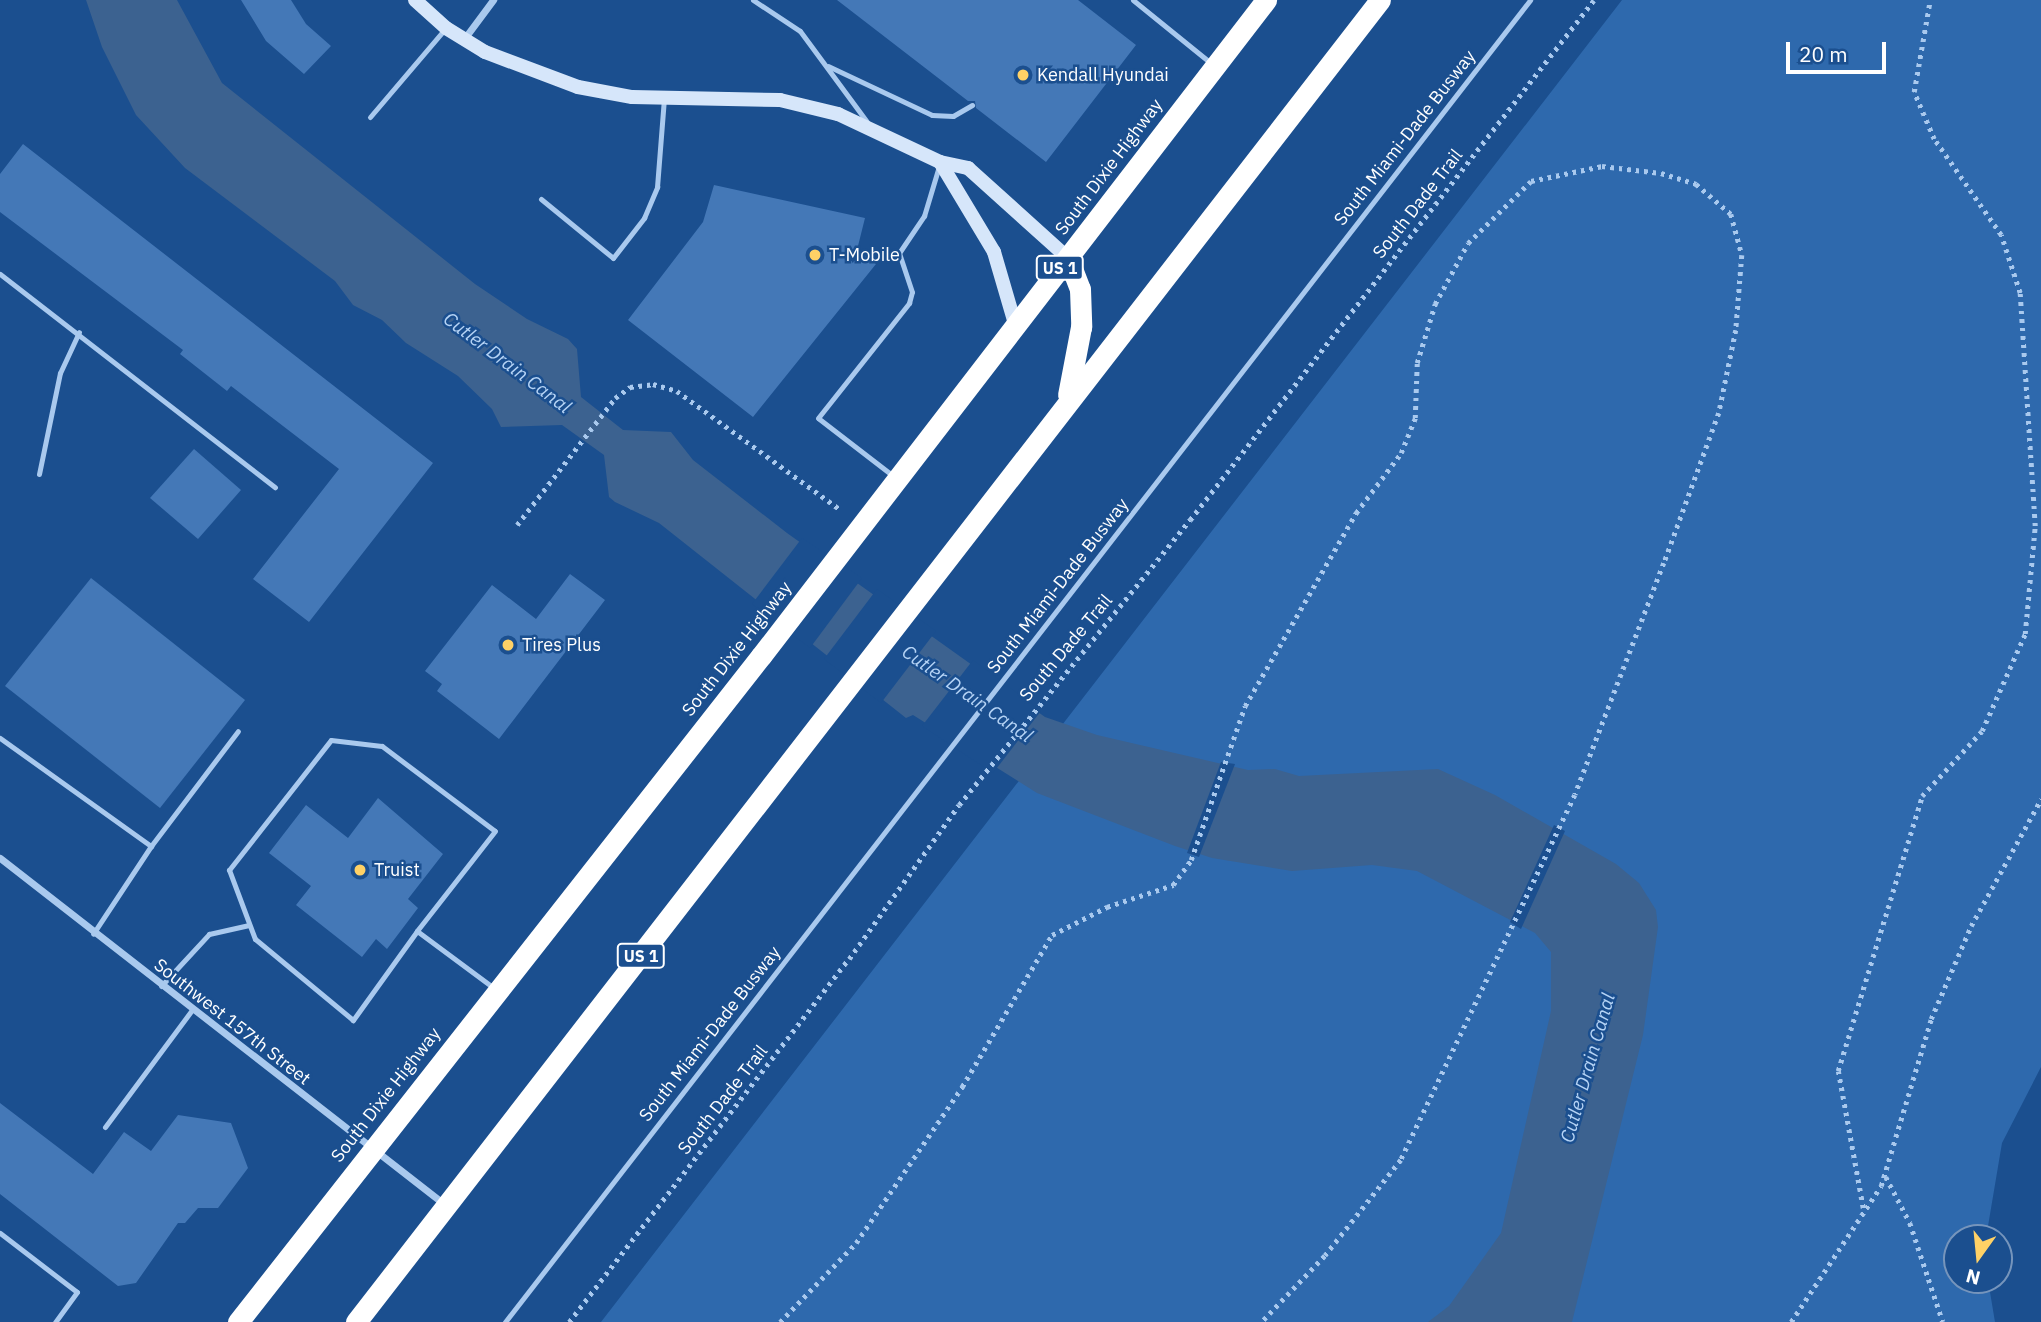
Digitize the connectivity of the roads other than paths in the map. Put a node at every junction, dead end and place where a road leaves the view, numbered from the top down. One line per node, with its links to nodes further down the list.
1 (415, 0): 8 (street)
2 (493, 0): 9 (street)
3 (753, 0): 10 (lane)
4 (1133, 0): 11 (lane)
5 (1266, 0): 11 (highway, South Dixie Highway / US 1)
6 (1380, 0): 22 (highway, US 1)
7 (1530, 0): 43 (lane, South Miami-Dade Busway)
8 (446, 28): 9 (street); 14 (lane)
9 (464, 39): 12 (street)
10 (825, 65): 13 (lane); 15 (lane)
11 (1215, 66): 18 (highway, South Dixie Highway / US 1)
12 (664, 98): 15 (street); 17 (lane)
13 (972, 105)
14 (370, 117)
15 (871, 128): 16 (street)
16 (940, 162): 18 (street); 20 (street); 24 (lane)
17 (541, 199)
18 (1068, 258): 20 (highway, South Dixie Highway / US 1); 22 (highway)
19 (0, 274): 21 (lane)
20 (1016, 327): 24 (highway, South Dixie Highway / US 1)
21 (79, 332): 23 (lane); 25 (lane)
22 (1066, 404): 38 (highway, US 1)
23 (39, 474)
24 (898, 479): 34 (highway, South Dixie Highway / US 1)
25 (275, 487)
26 (238, 731): 28 (lane)
27 (0, 738): 28 (lane)
28 (151, 846): 32 (lane)
29 (0, 858): 32 (street, Southwest 157th Street)
30 (249, 925): 31 (lane); 31 (lane); 33 (lane)
31 (416, 931): 34 (lane)
32 (93, 934): 33 (street, Southwest 157th Street)
33 (161, 986): 35 (street, Southwest 157th Street)
34 (497, 991): 37 (highway, South Dixie Highway / US 1)
35 (192, 1010): 36 (lane); 37 (street, Southwest 157th Street)
36 (106, 1127)
37 (373, 1148): 38 (street, Southwest 157th Street); 41 (highway, South Dixie Highway / US 1)
38 (447, 1206): 42 (highway, US 1)
39 (0, 1233): 40 (lane)
40 (55, 1322)
41 (238, 1322)
42 (356, 1322)
43 (505, 1322)

